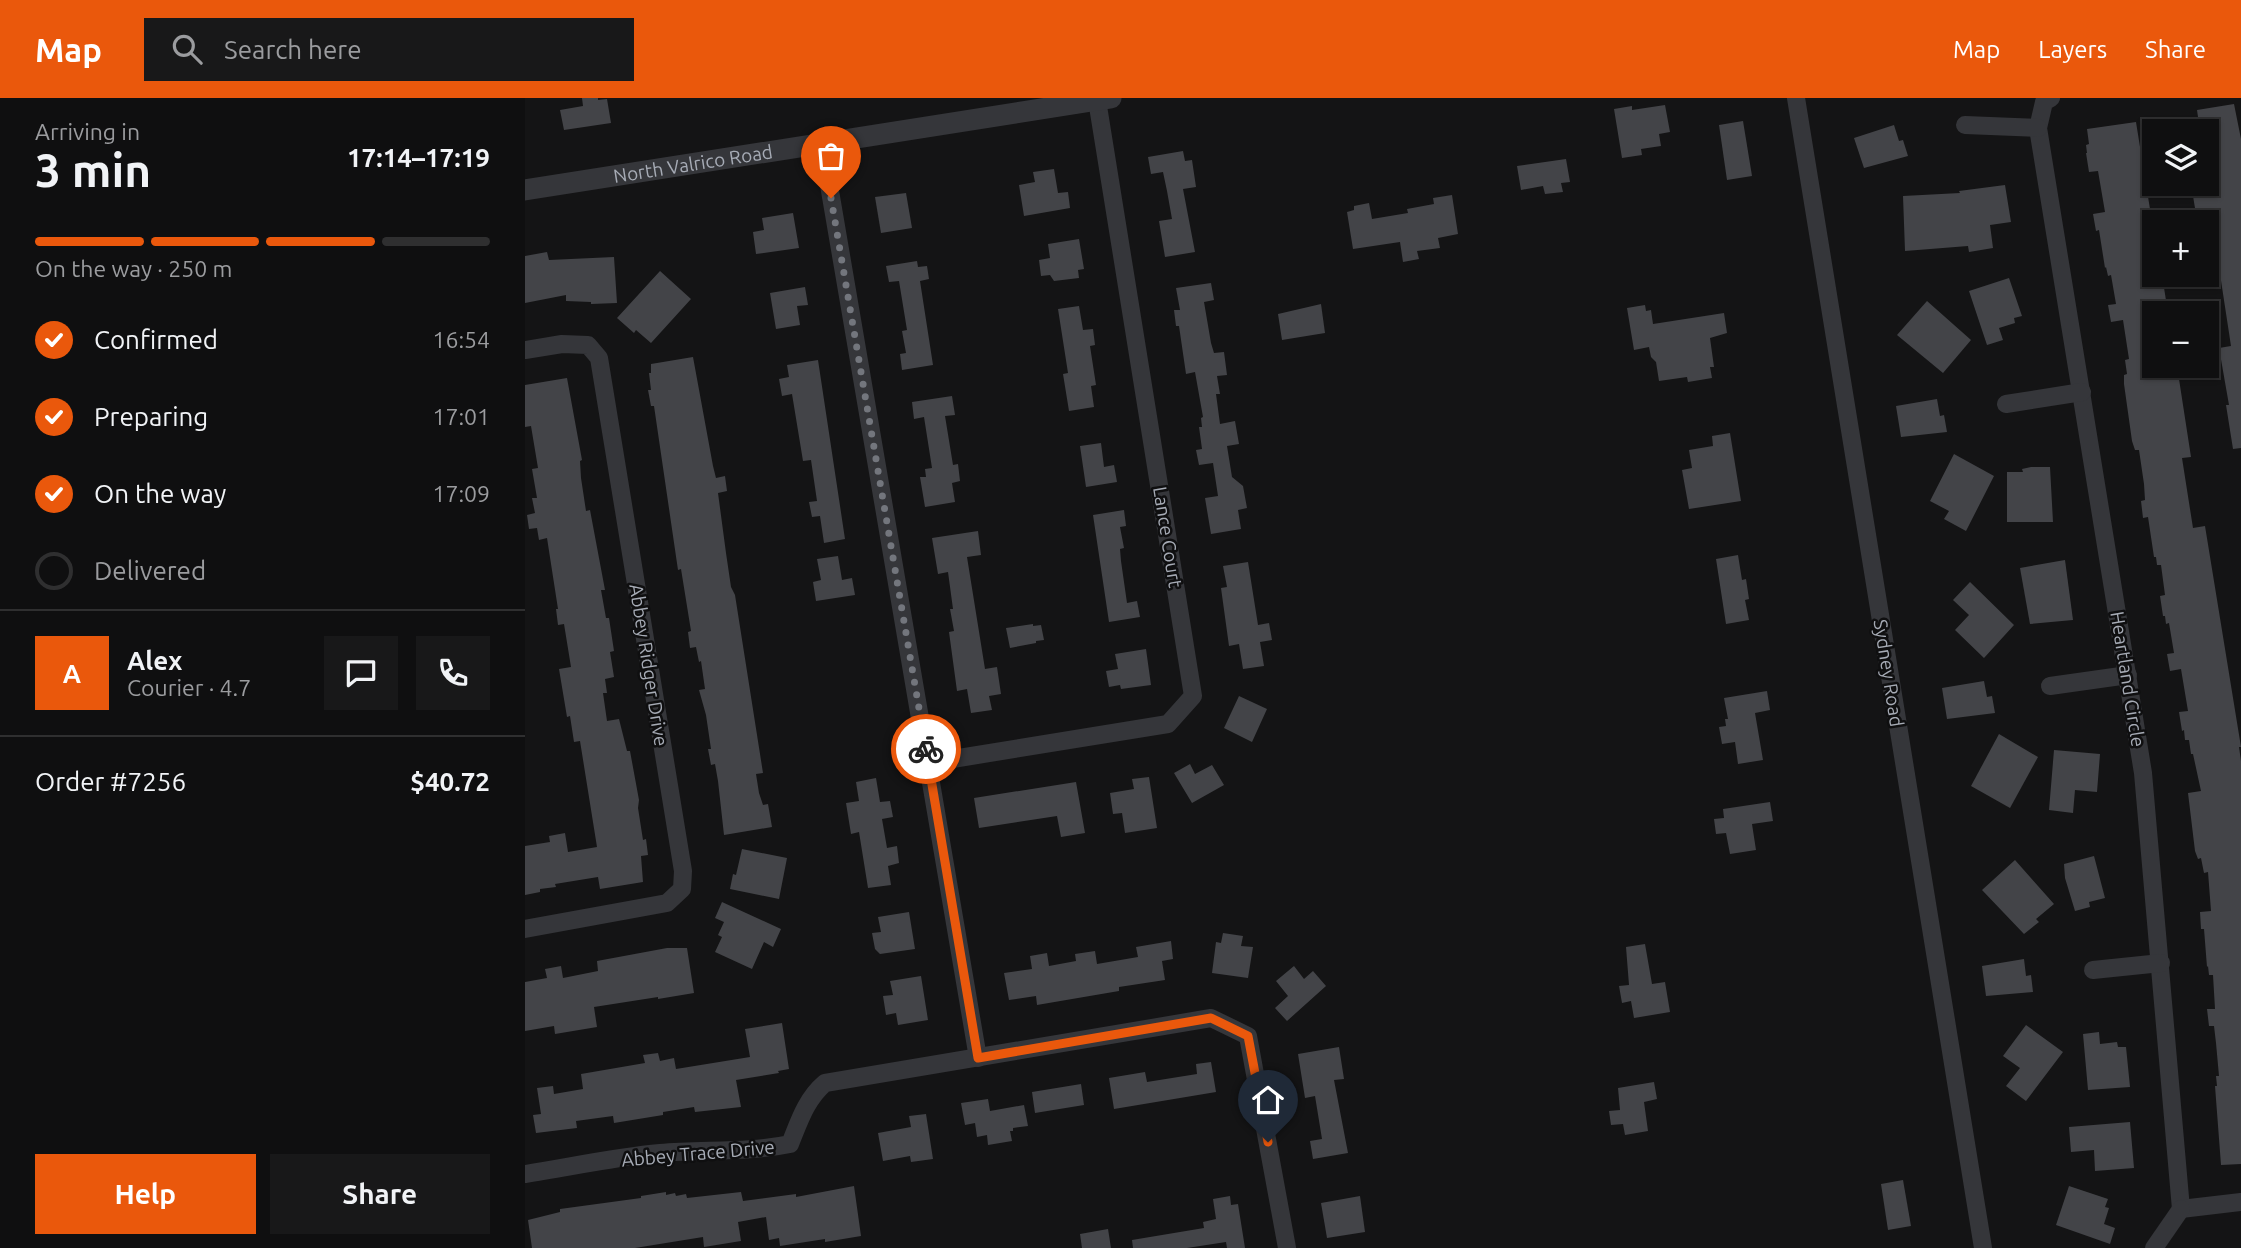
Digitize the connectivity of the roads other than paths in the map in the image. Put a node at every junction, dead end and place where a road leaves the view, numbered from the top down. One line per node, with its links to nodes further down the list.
1 (1796, 98): 22 (street, Sydney Road)
2 (2051, 98): 5 (street)
3 (1104, 99): 6 (street, North Valrico Road); 13 (street, Lance Court)
4 (1965, 125): 5 (street)
5 (2038, 128): 9 (street, Heartland Circle)
6 (822, 144): 7 (street, North Valrico Road); 13 (street)
7 (525, 190)
8 (525, 350): 14 (street, Abbey Ridger Drive)
9 (2082, 392): 10 (street); 11 (street, Heartland Circle)
10 (2006, 404)
11 (2128, 675): 12 (street); 15 (street, Heartland Circle)
12 (2050, 686)
13 (928, 763): 17 (street)
14 (525, 929)
15 (2161, 963): 16 (street); 20 (street, Heartland Circle)
16 (2093, 970)
17 (978, 1058): 18 (street, Abbey Trace Drive); 21 (street)
18 (525, 1174)
19 (2241, 1202): 20 (street)
20 (2181, 1209): 23 (street)
21 (1287, 1248)
22 (1983, 1248)
23 (2154, 1248)

